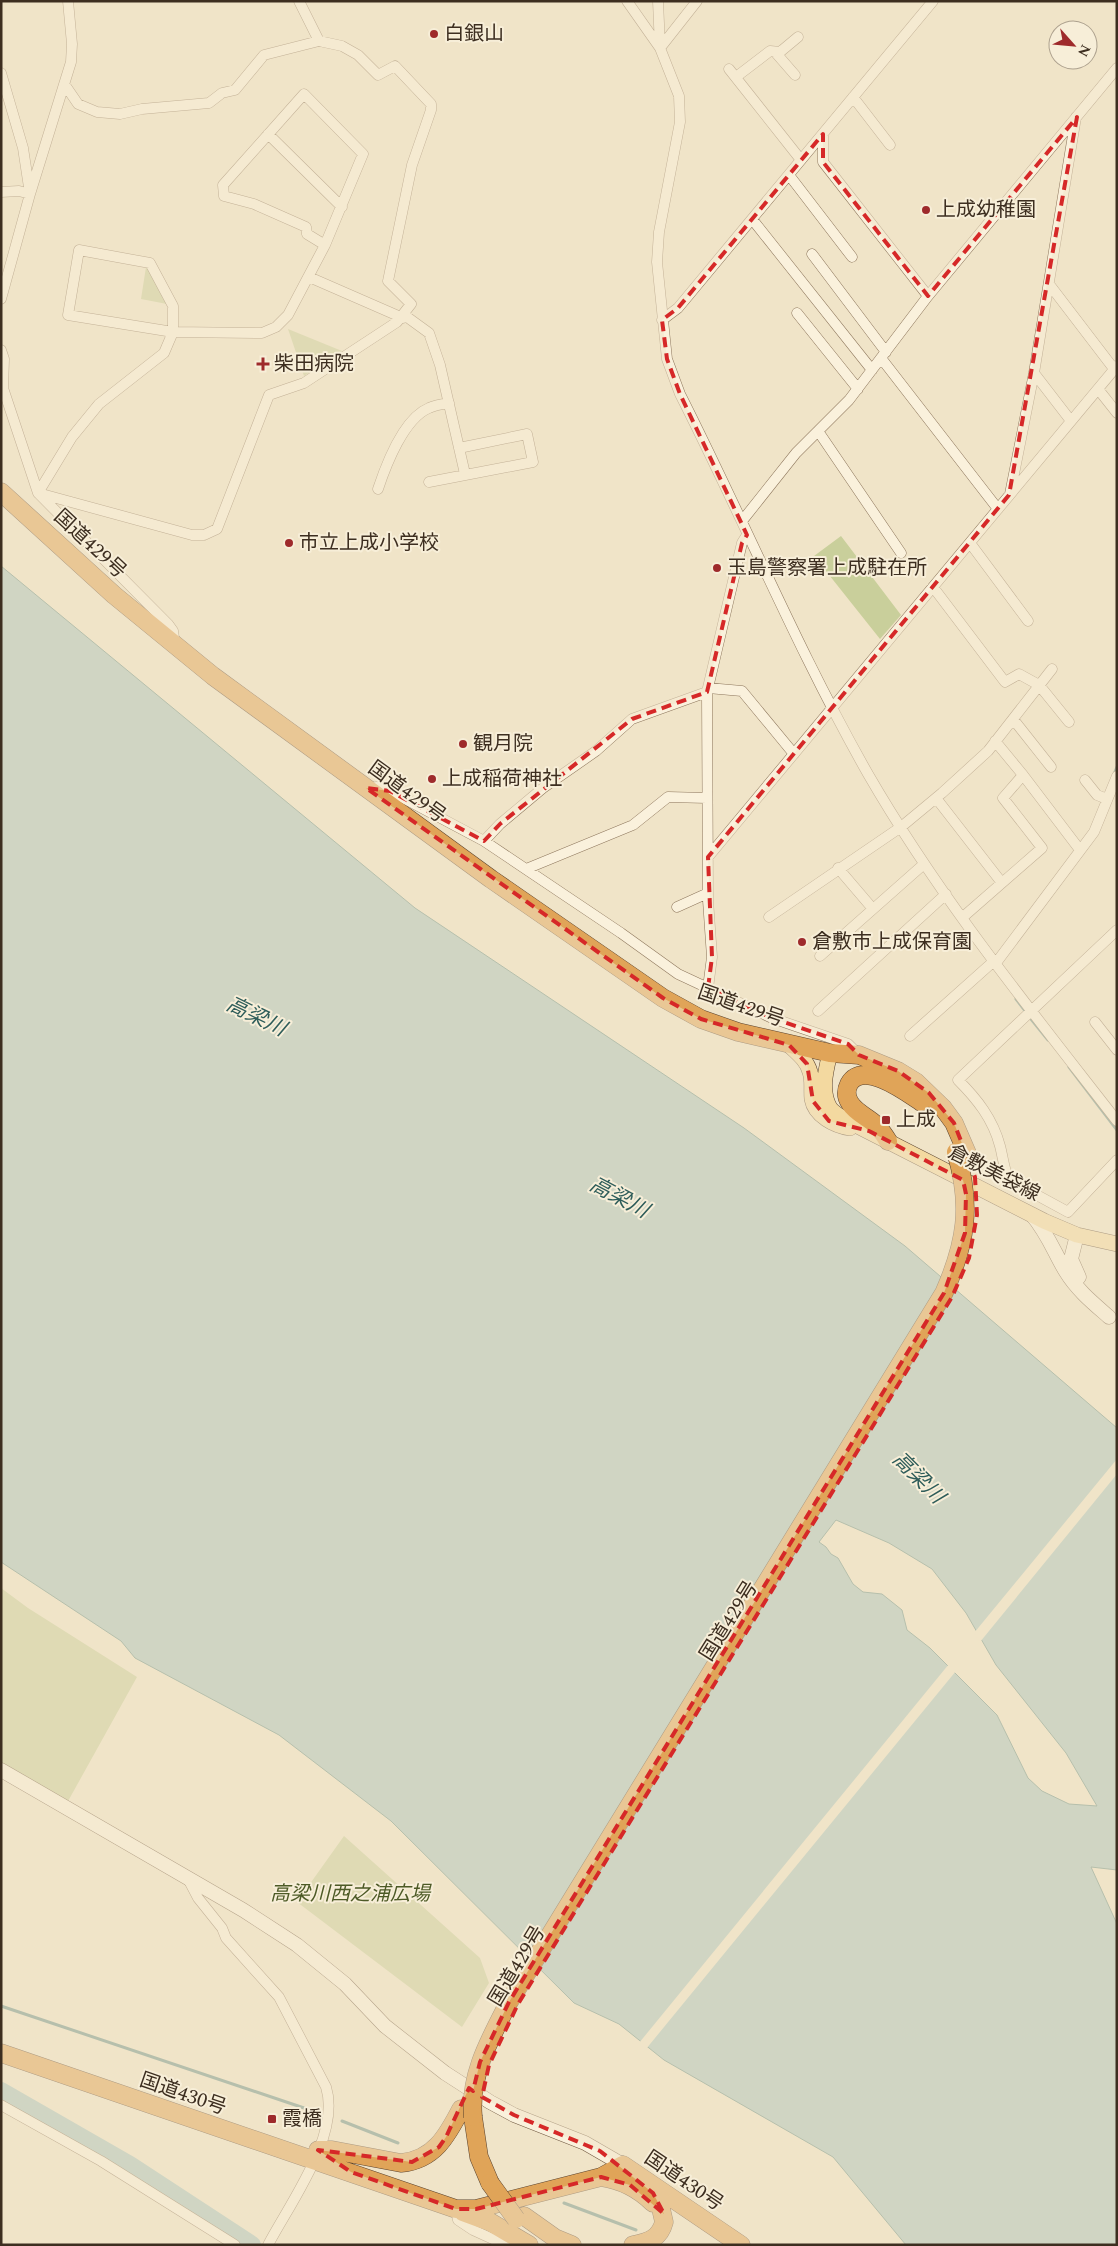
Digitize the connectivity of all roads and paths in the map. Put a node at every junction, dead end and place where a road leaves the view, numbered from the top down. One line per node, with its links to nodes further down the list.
1 (68, 1): 16 (street)
2 (299, 1): 8 (street)
3 (627, 1): 9 (street)
4 (658, 1): 9 (street)
5 (697, 1): 9 (street)
6 (933, 1): 18 (street)
7 (798, 37): 10 (street)
8 (319, 41): 16 (street); 37 (street)
9 (660, 48): 38 (street)
10 (775, 52): 14 (street); 15 (street)
11 (729, 68): 15 (street)
12 (1117, 68): 19 (street)
13 (1, 73): 17 (street)
14 (795, 75)
15 (736, 77): 23 (street)
16 (65, 84): 26 (street)
17 (5, 94): 26 (street)
18 (853, 97): 21 (street); 22 (street)
19 (1077, 116): 33 (street); 34 (street)
20 (268, 134): 27 (street); 27 (street); 29 (street)
21 (823, 134): 23 (street); 34 (street)
22 (890, 145)
23 (801, 160): 24 (street)
24 (789, 175): 28 (street); 31 (street)
25 (1, 192): 26 (street)
26 (30, 194): 35 (street)
27 (342, 207): 29 (street)
28 (752, 219): 38 (street); 43 (street)
29 (325, 245): 32 (street)
30 (812, 254): 40 (street)
31 (852, 257)
32 (310, 277): 37 (street); 39 (street)
33 (1049, 284): 42 (street); 44 (street)
34 (928, 296): 40 (street)
35 (1, 299)
36 (797, 313): 45 (street)
37 (403, 318): 47 (street); 56 (street)
38 (662, 320): 59 (street)
39 (173, 332): 39 (street); 56 (street)
40 (884, 355): 43 (street); 58 (street)
41 (2, 356): 56 (street)
42 (1116, 368): 46 (street)
43 (872, 370): 45 (street)
44 (1034, 373): 49 (street); 57 (street)
45 (858, 389): 50 (street)
46 (1098, 389): 48 (street); 49 (street)
47 (449, 403): 51 (street); 54 (street)
48 (1117, 413)
49 (1071, 421): 57 (street)
50 (818, 431): 59 (street); 62 (street)
51 (459, 448): 52 (street); 52 (street)
52 (464, 474): 53 (street)
53 (429, 482)
54 (378, 489)
55 (1, 492): 65 (highway, 国道429号)
56 (38, 493): 65 (street)
57 (1009, 496): 58 (street)
58 (998, 509): 61 (street)
59 (742, 521): 60 (street)
60 (747, 535): 68 (street); 69 (street)
61 (970, 543): 63 (street); 64 (street)
62 (901, 553)
63 (933, 588): 67 (street); 69 (street)
64 (1028, 621)
65 (175, 646): 78 (highway, 国道429号)
66 (1052, 669): 67 (street)
67 (1039, 685): 70 (street); 71 (street)
68 (707, 690): 73 (street); 79 (street); 83 (street)
69 (832, 709): 73 (street); 82 (street)
70 (1013, 719): 72 (street); 74 (street)
71 (1069, 722)
72 (995, 742): 75 (street); 80 (street)
73 (794, 754): 85 (street)
74 (1051, 767)
75 (1022, 775): 84 (street); 89 (street)
76 (1117, 776): 81 (street)
77 (1085, 780): 81 (street)
78 (366, 788): 83 (street); 104 (highway, 国道429号)
79 (707, 798): 85 (street); 88 (street)
80 (936, 798): 82 (street); 89 (street)
81 (1104, 798): 84 (street)
82 (901, 827): 86 (street); 87 (street)
83 (484, 841): 88 (street)
84 (1078, 848): 98 (street)
85 (708, 857): 90 (street)
86 (924, 864): 91 (street); 93 (street)
87 (838, 868): 93 (street); 94 (street)
88 (526, 869): 99 (street)
89 (1002, 883): 95 (street)
90 (708, 893): 92 (street); 99 (street)
91 (946, 894): 95 (street); 101 (street)
92 (677, 907)
93 (873, 909): 97 (street)
94 (769, 917)
95 (963, 918): 98 (street)
96 (1116, 934): 100 (street)
97 (820, 956)
98 (995, 962): 100 (street); 103 (street)
99 (708, 988): 107 (street)
100 (1031, 1010): 109 (street); 113 (street)
101 (818, 1011)
102 (1095, 1022): 105 (street)
103 (910, 1036)
104 (789, 1045): 106 (highway, 国道429号); 110 (main road)
105 (1117, 1050)
106 (830, 1053): 107 (highway, 国道429号); 108 (highway, 国道429号); 110 (main road, 倉敷美袋線)
107 (859, 1055): 112 (highway, 国道429号)
108 (921, 1102): 111 (highway); 112 (highway, 国道429号)
109 (1117, 1121)
110 (869, 1131): 111 (main road, 倉敷美袋線)
111 (888, 1141): 114 (main road, 倉敷美袋線)
112 (963, 1156): 122 (highway, 国道429号, bridge); 124 (highway, 国道429号)
113 (1117, 1160)
114 (1032, 1215): 115 (main road, 倉敷美袋線); 117 (street)
115 (1077, 1235): 116 (main road, 倉敷美袋線); 117 (street)
116 (1117, 1244)
117 (1113, 1322)
118 (1, 1770): 119 (street)
119 (187, 1878): 125 (street); 126 (street)
120 (1, 2041): 125 (highway, 国道430号)
121 (1, 2053): 125 (highway, 国道430号)
122 (480, 2062): 124 (highway, 国道430号, bridge)
123 (1, 2104): 132 (street)
124 (472, 2117): 125 (highway, 国道430号); 130 (highway, 国道429号)
125 (316, 2156): 128 (highway, 国道430号); 131 (street)
126 (623, 2165): 127 (highway, 国道430号); 129 (highway); 138 (highway, 国道430号)
127 (601, 2177): 128 (highway, 国道430号); 129 (highway)
128 (456, 2209): 133 (street); 134 (highway, 国道430号)
129 (664, 2214): 137 (highway)
130 (520, 2218): 135 (highway, 国道429号); 136 (highway, 国道429号)
131 (268, 2244)
132 (235, 2245)
133 (506, 2245)
134 (529, 2245)
135 (550, 2245)
136 (572, 2245)
137 (633, 2245)
138 (741, 2245)

